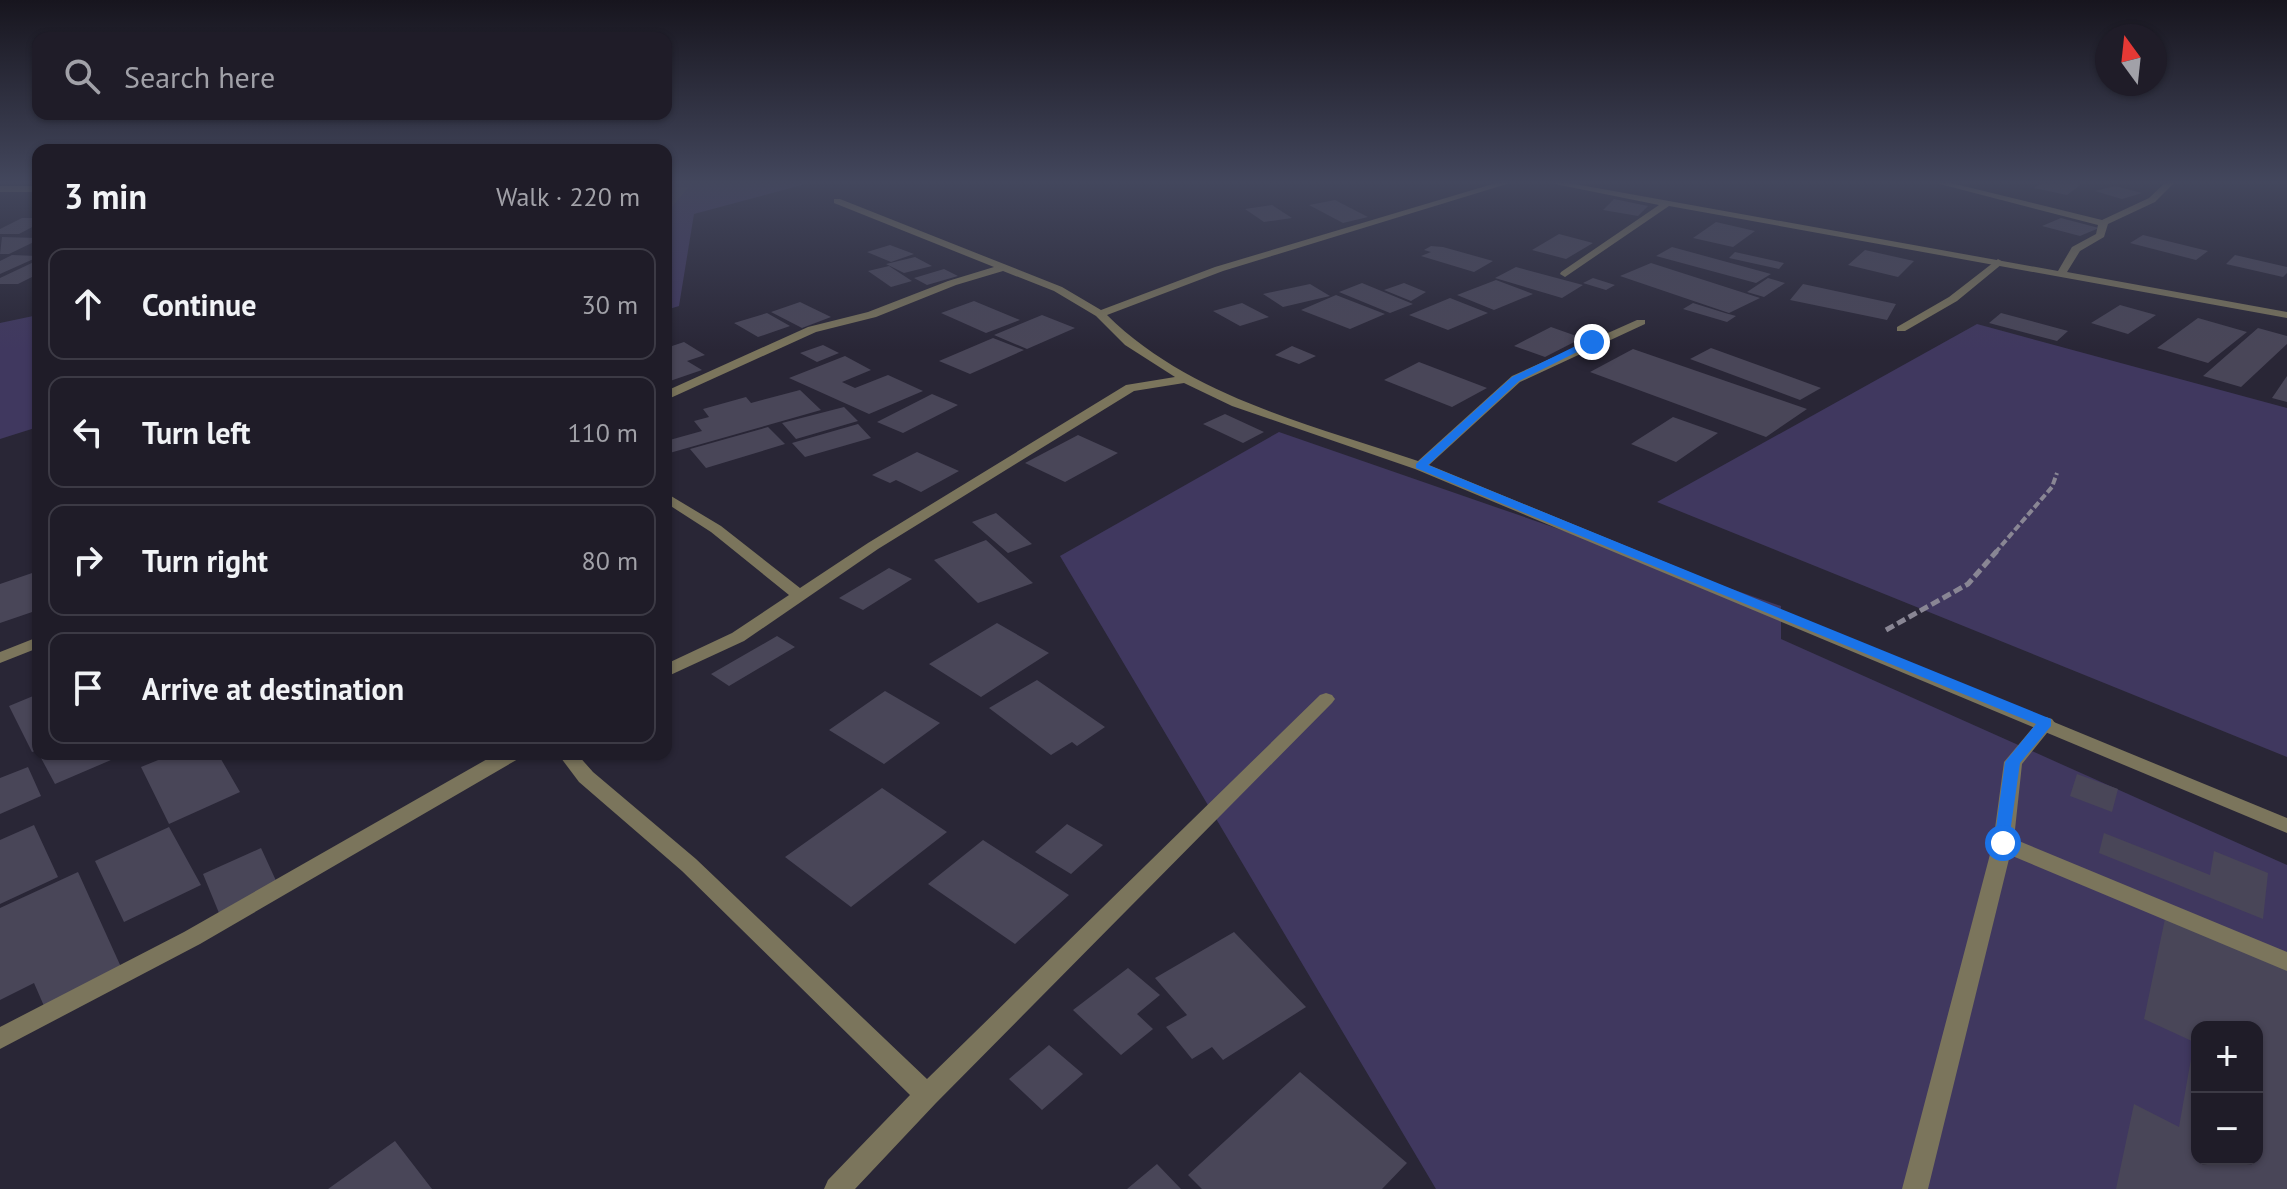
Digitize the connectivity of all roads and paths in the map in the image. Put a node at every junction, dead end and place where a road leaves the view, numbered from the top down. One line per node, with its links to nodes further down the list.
1 (929, 238): 7 (street)
2 (1321, 238): 10 (street)
3 (1617, 238): 9 (street)
4 (1866, 238): 6 (street)
5 (2095, 238): 8 (street)
6 (1998, 262): 8 (street); 13 (street)
7 (1001, 268): 10 (street); 15 (street)
8 (2062, 272): 11 (street)
9 (1565, 274)
10 (1100, 314): 14 (street)
11 (2287, 315)
12 (1641, 322): 16 (street)
13 (1901, 329)
14 (1186, 379): 16 (street); 19 (street)
15 (672, 393)
16 (1420, 466): 21 (street)
17 (2057, 473): 21 (path)
18 (672, 501): 19 (street)
19 (797, 594): 23 (street)
20 (32, 645): 22 (street)
21 (1852, 645): 25 (street)
22 (0, 658)
23 (672, 668)
24 (1326, 699): 32 (street)
25 (2046, 723): 28 (street); 29 (street)
26 (501, 760): 31 (street)
27 (572, 760): 32 (street)
28 (2287, 826)
29 (2003, 843): 30 (street); 34 (street)
30 (2287, 962)
31 (0, 1039)
32 (927, 1095): 33 (street)
33 (837, 1189)
34 (1915, 1189)

